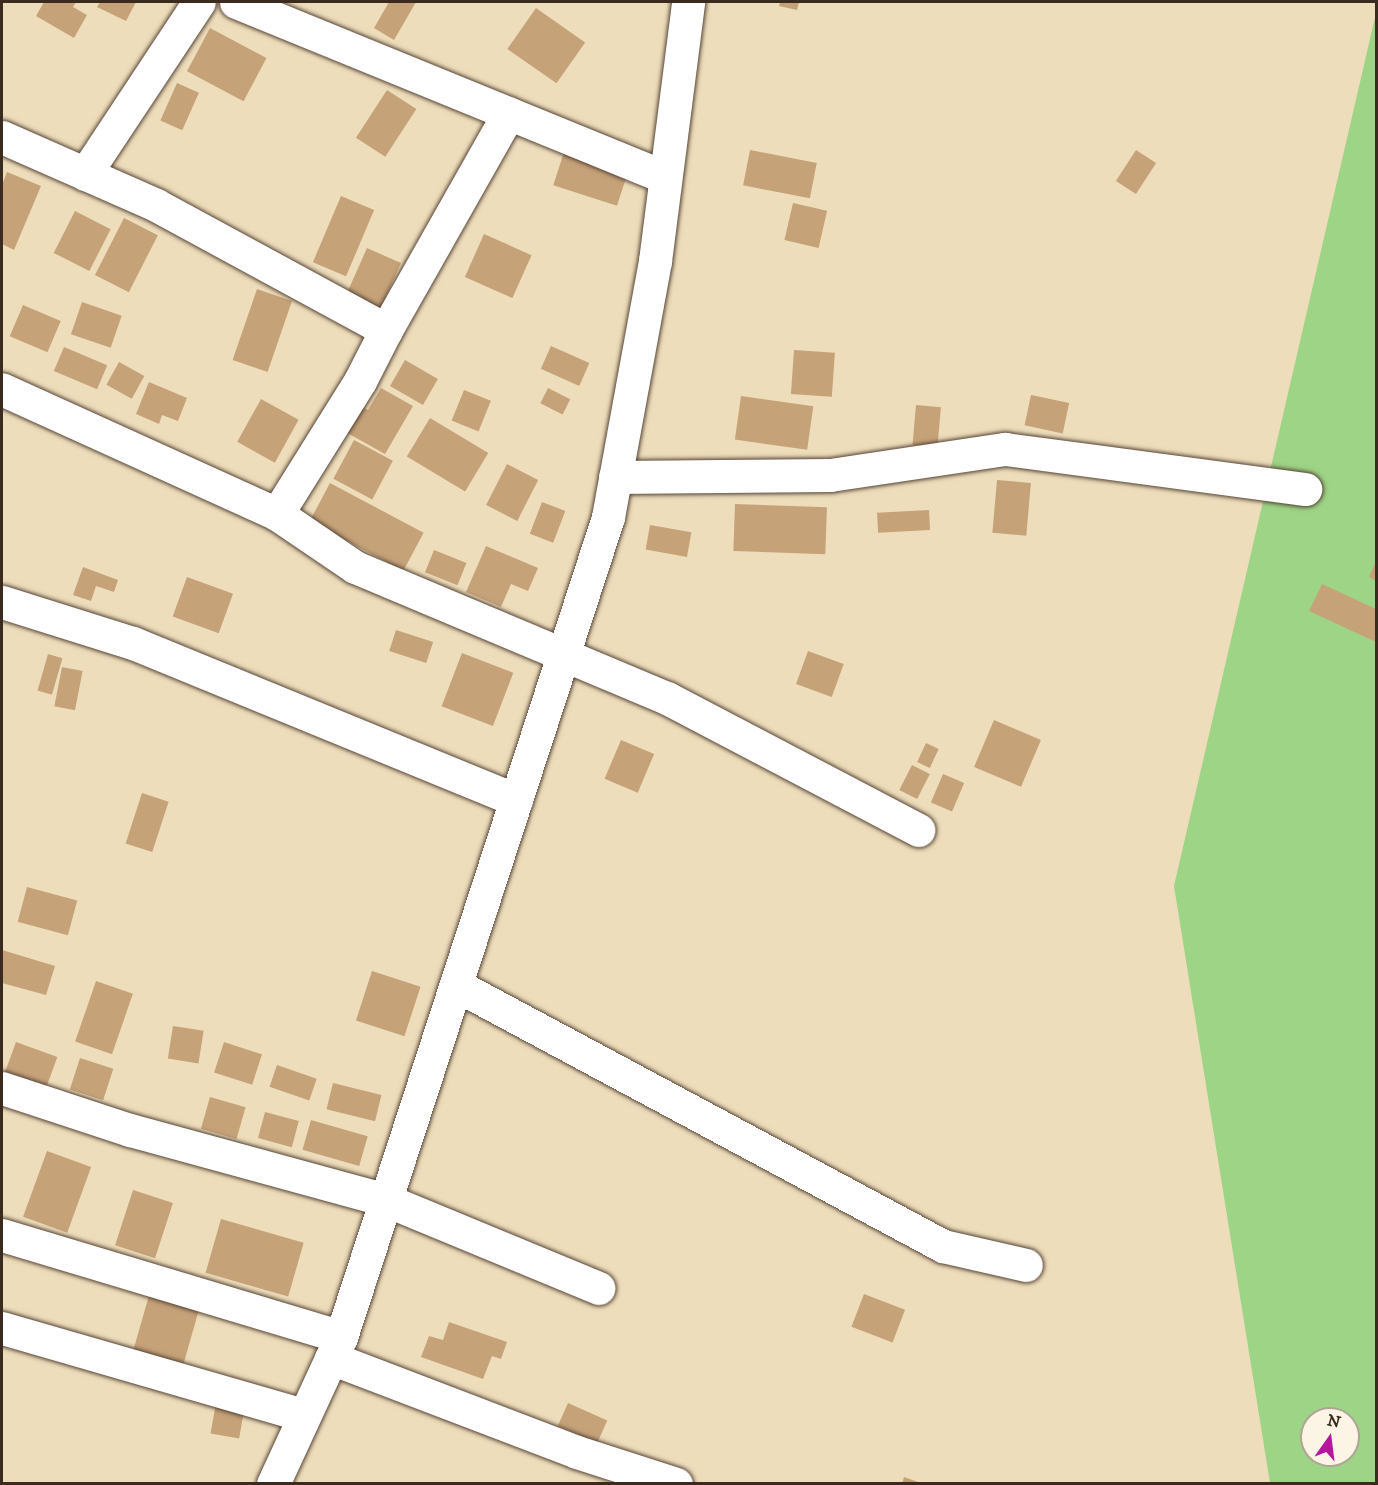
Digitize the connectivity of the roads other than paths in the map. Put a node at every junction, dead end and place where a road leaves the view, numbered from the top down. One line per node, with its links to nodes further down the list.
1 (199, 2): 6 (street)
2 (236, 2): 4 (street)
3 (688, 2): 7 (street)
4 (509, 113): 7 (street); 8 (street)
5 (2, 137): 6 (street)
6 (85, 174): 8 (street)
7 (665, 177): 10 (street)
8 (386, 330): 12 (street)
9 (2, 389): 12 (street)
10 (615, 477): 11 (street); 14 (street)
11 (1305, 489)
12 (277, 514): 14 (street)
13 (2, 602): 15 (street)
14 (563, 657): 15 (street); 16 (street)
15 (516, 800): 17 (street)
16 (918, 830)
17 (456, 985): 19 (street); 21 (street)
18 (2, 1088): 19 (street)
19 (386, 1200): 22 (street); 24 (street)
20 (2, 1235): 24 (street)
21 (1026, 1265)
22 (598, 1288)
23 (2, 1328): 25 (street)
24 (336, 1347): 25 (street); 27 (street)
25 (303, 1415): 26 (street)
26 (273, 1484)
27 (676, 1484)

